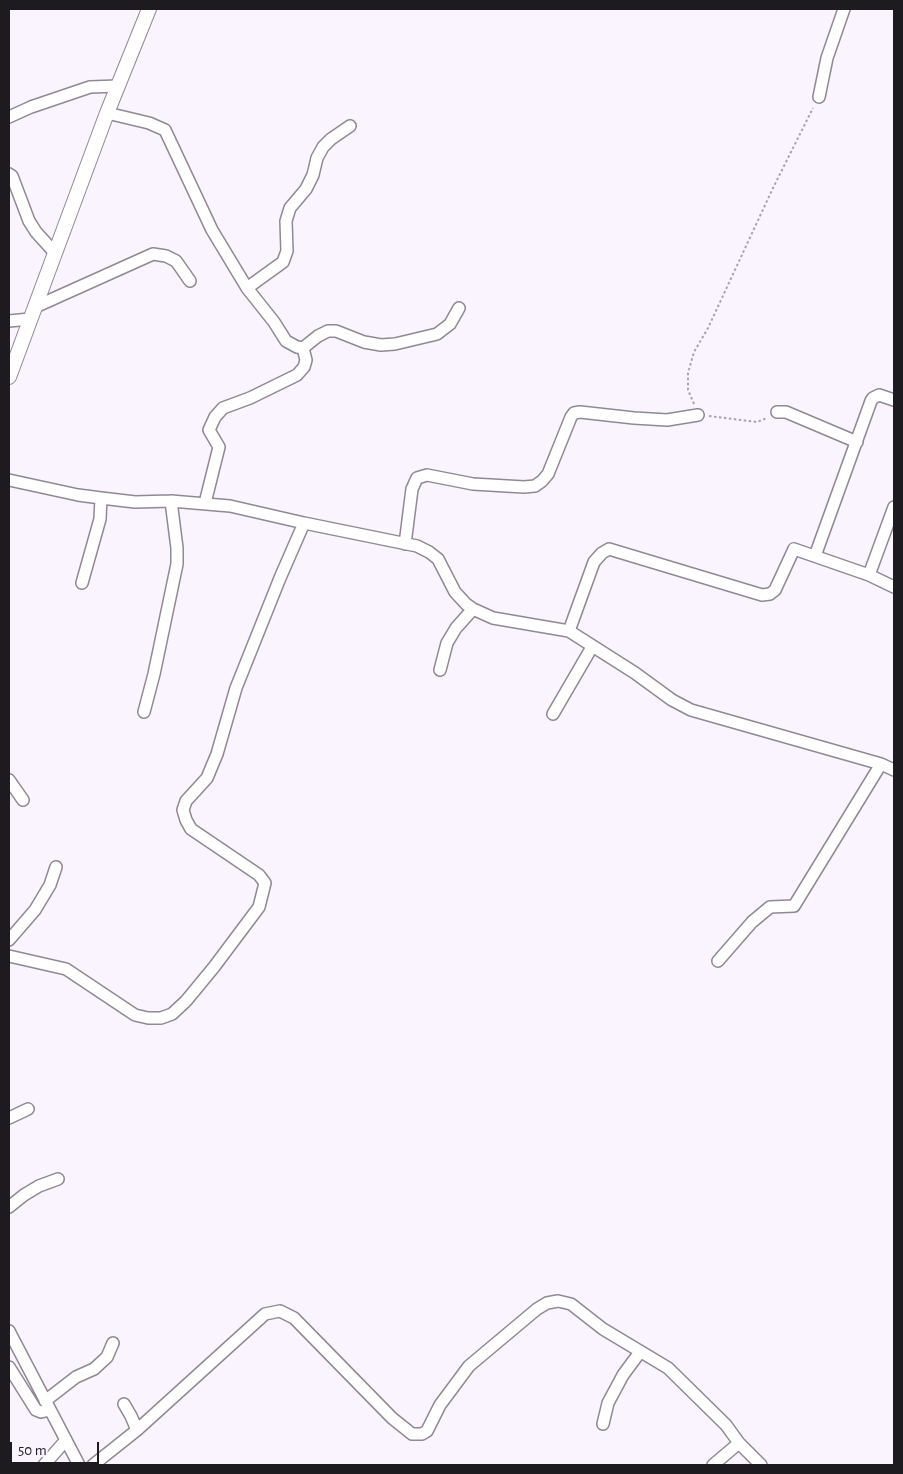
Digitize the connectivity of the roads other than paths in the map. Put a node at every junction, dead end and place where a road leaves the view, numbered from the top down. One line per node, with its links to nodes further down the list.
1 (148, 9): 3 (main road)
2 (844, 9): 4 (street)
3 (118, 86): 5 (main road); 6 (street)
4 (819, 97)
5 (107, 113): 9 (main road); 11 (street)
6 (9, 117)
7 (350, 126): 11 (street)
8 (9, 174): 9 (street)
9 (55, 253): 13 (main road)
10 (190, 281): 13 (street)
11 (248, 288): 15 (street)
12 (460, 308): 15 (street)
13 (32, 313): 14 (street); 16 (main road)
14 (9, 321)
15 (303, 348): 24 (street)
16 (9, 377)
17 (894, 400): 20 (street)
18 (777, 412): 20 (street)
19 (698, 414): 27 (street)
20 (857, 442): 28 (street)
21 (9, 480): 22 (street)
22 (101, 498): 23 (street); 30 (street)
23 (171, 500): 24 (street); 36 (street)
24 (205, 503): 26 (street)
25 (894, 507): 29 (street)
26 (304, 523): 27 (street); 44 (street)
27 (406, 544): 32 (street)
28 (815, 556): 29 (street); 33 (street)
29 (869, 575): 31 (street)
30 (82, 582)
31 (894, 587)
32 (473, 609): 33 (street); 35 (street)
33 (569, 631): 34 (street)
34 (592, 647): 37 (street); 38 (street)
35 (440, 670)
36 (144, 712)
37 (553, 714)
38 (881, 764): 39 (street); 45 (street)
39 (894, 770)
40 (9, 780): 41 (street)
41 (23, 800)
42 (56, 867): 43 (street)
43 (9, 940)
44 (9, 956)
45 (718, 961)
46 (28, 1109): 47 (street)
47 (9, 1118)
48 (58, 1179): 49 (street)
49 (9, 1207)
50 (9, 1331): 55 (street)
51 (113, 1343): 55 (street)
52 (640, 1352): 56 (street); 57 (street); 59 (street)
53 (9, 1367): 55 (street)
54 (124, 1404): 57 (street)
55 (48, 1406): 58 (street)
56 (603, 1424)
57 (137, 1430): 62 (street)
58 (66, 1440): 60 (street); 61 (street)
59 (740, 1443): 63 (street); 64 (street)
60 (44, 1465)
61 (78, 1465)
62 (93, 1465)
63 (713, 1465)
64 (761, 1465)

